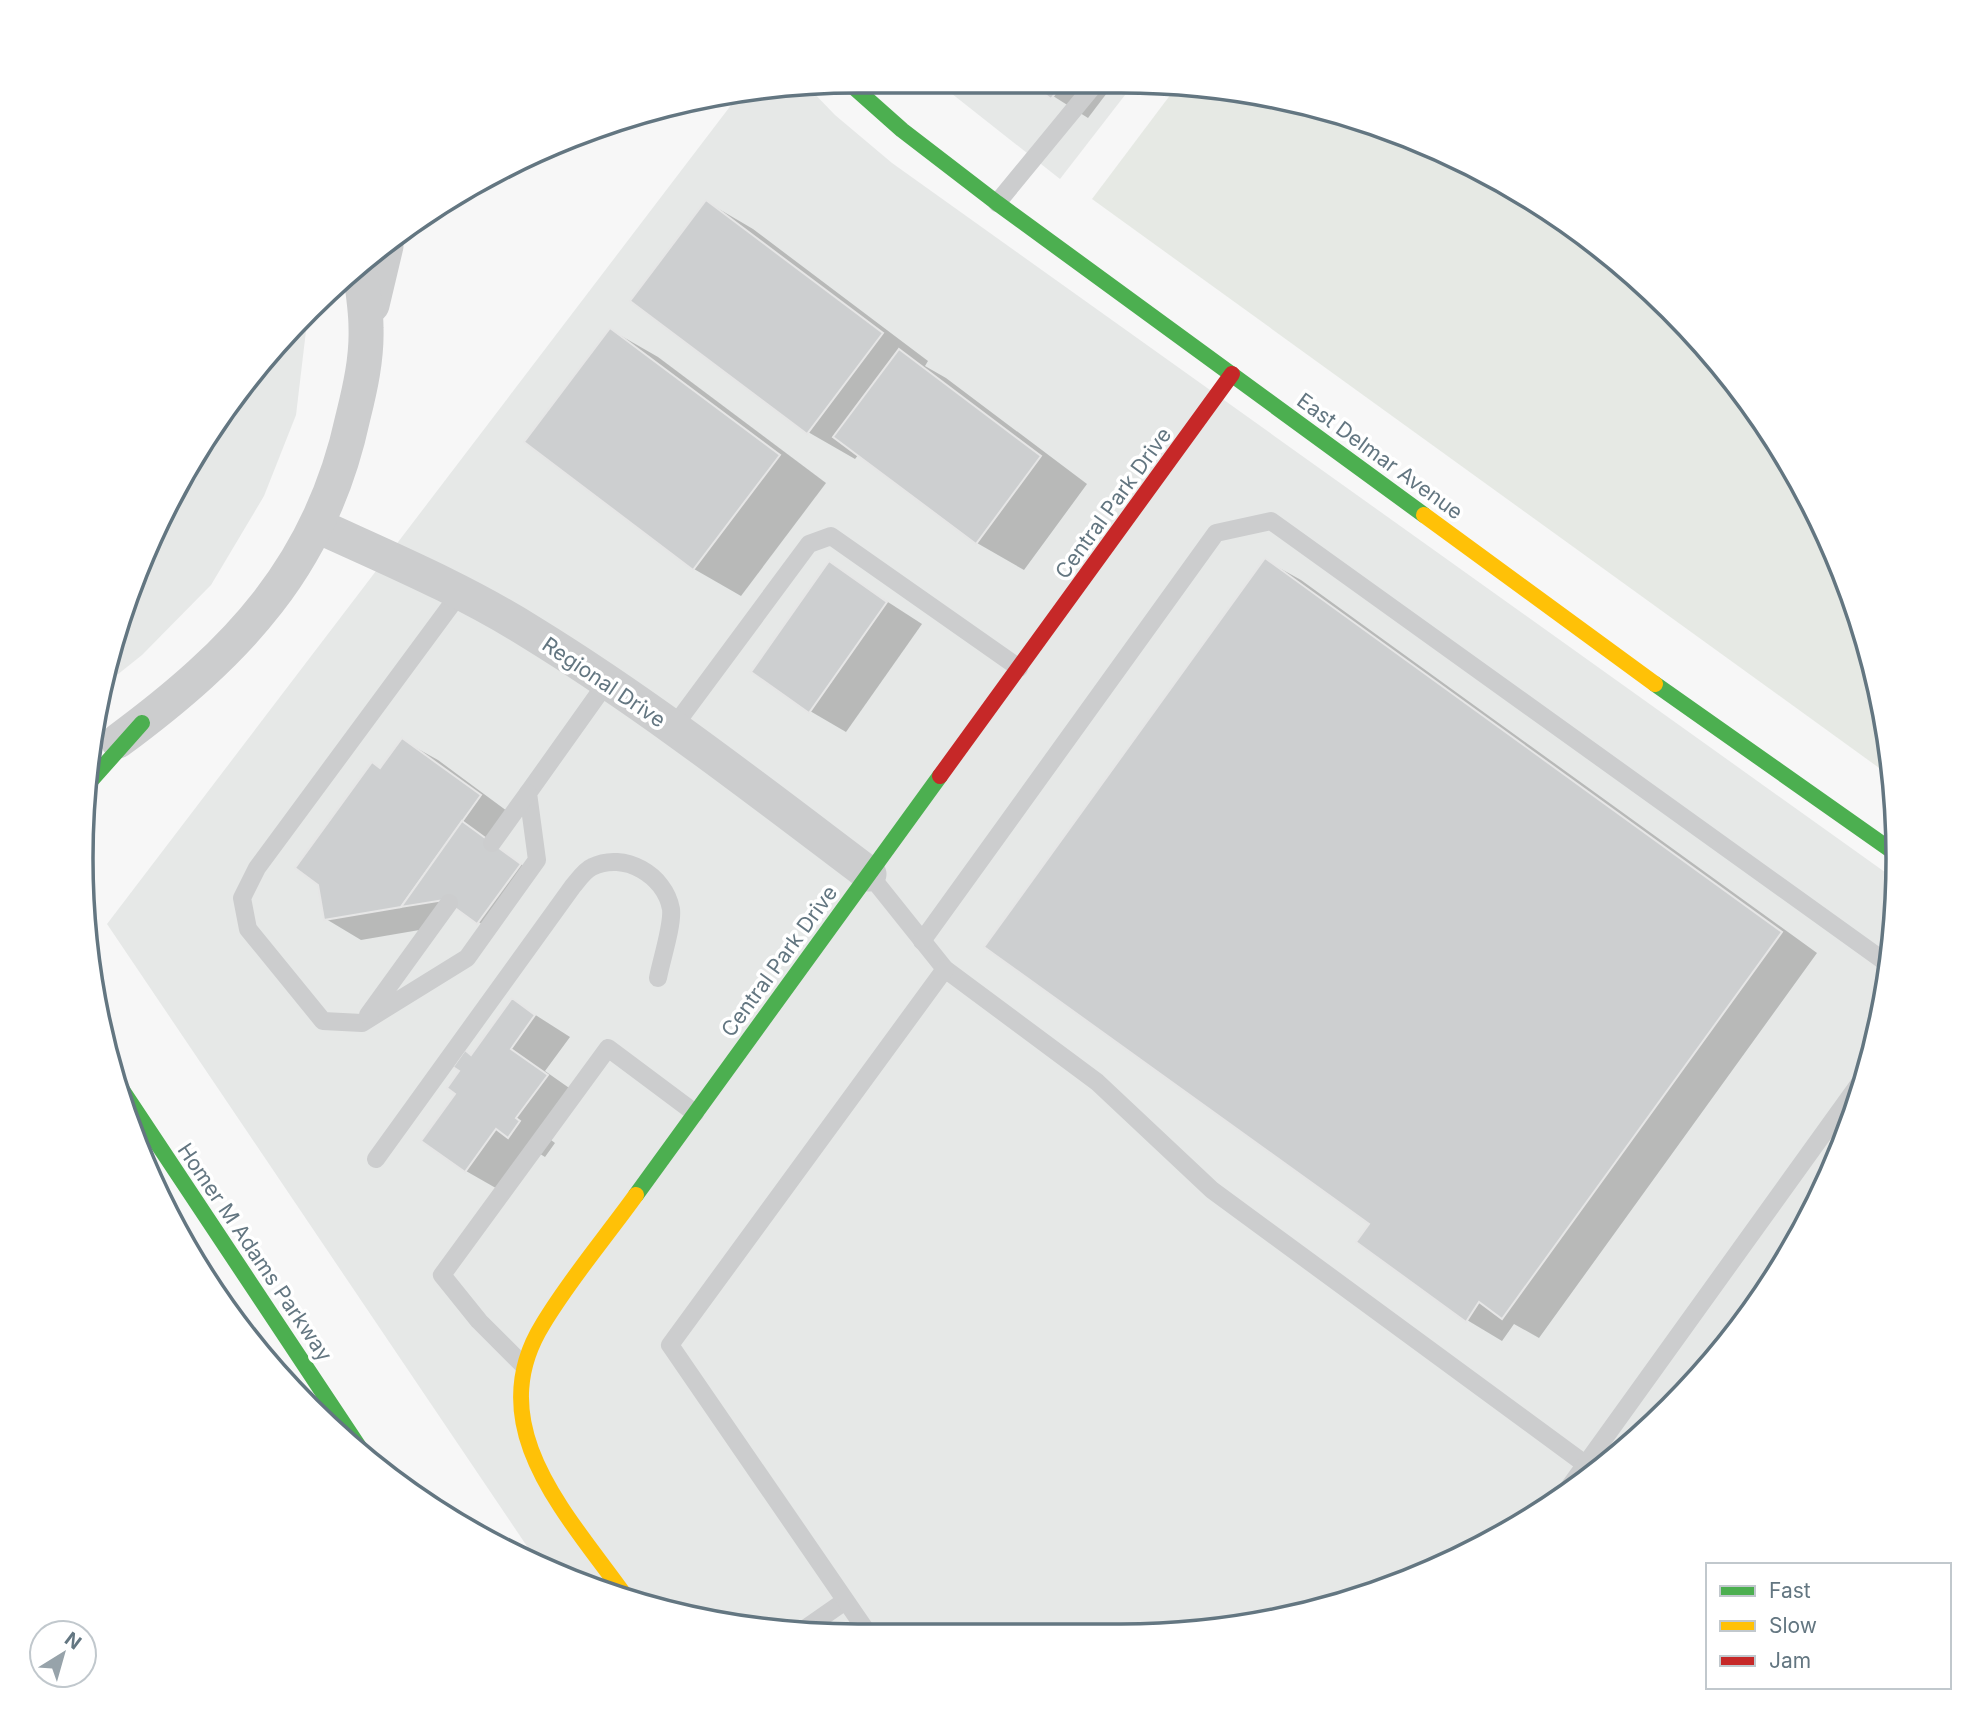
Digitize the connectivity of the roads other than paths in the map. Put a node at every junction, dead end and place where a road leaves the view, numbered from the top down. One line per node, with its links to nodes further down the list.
1 (862, 93): 3 (street, East Delmar Avenue)
2 (1087, 93): 3 (lane)
3 (997, 203): 7 (street, East Delmar Avenue)
4 (383, 258): 6 (street)
5 (361, 277): 6 (street)
6 (367, 329): 8 (street)
7 (1233, 374): 10 (street, Central Park Drive); 19 (street, East Delmar Avenue)
8 (318, 526): 9 (street, Regional Drive); 12 (street)
9 (460, 593): 11 (street, Regional Drive); 26 (lane)
10 (1019, 668): 13 (lane); 20 (street, Central Park Drive)
11 (607, 682): 13 (street, Regional Drive); 17 (lane)
12 (142, 723): 14 (street); 15 (street); 16 (street)
13 (672, 729): 20 (street, Regional Drive)
14 (105, 734)
15 (100, 754)
16 (98, 773)
17 (528, 793): 18 (lane); 26 (lane)
18 (492, 843)
19 (1886, 847)
20 (869, 874): 22 (lane); 29 (street, Central Park Drive)
21 (449, 903): 26 (lane)
22 (922, 941): 23 (lane); 24 (lane)
23 (1880, 958)
24 (945, 969): 33 (lane); 36 (lane)
25 (658, 978): 30 (lane)
26 (362, 1023)
27 (1847, 1100): 33 (lane)
28 (135, 1111): 32 (street, Homer M Adams Parkway)
29 (695, 1113): 31 (street, Central Park Drive); 31 (lane)
30 (376, 1159)
31 (523, 1365): 35 (street, Central Park Drive)
32 (345, 1425)
33 (1586, 1464): 34 (lane)
34 (1582, 1470)
35 (618, 1586)
36 (845, 1601): 37 (lane); 38 (lane)
37 (813, 1623)
38 (861, 1624)

